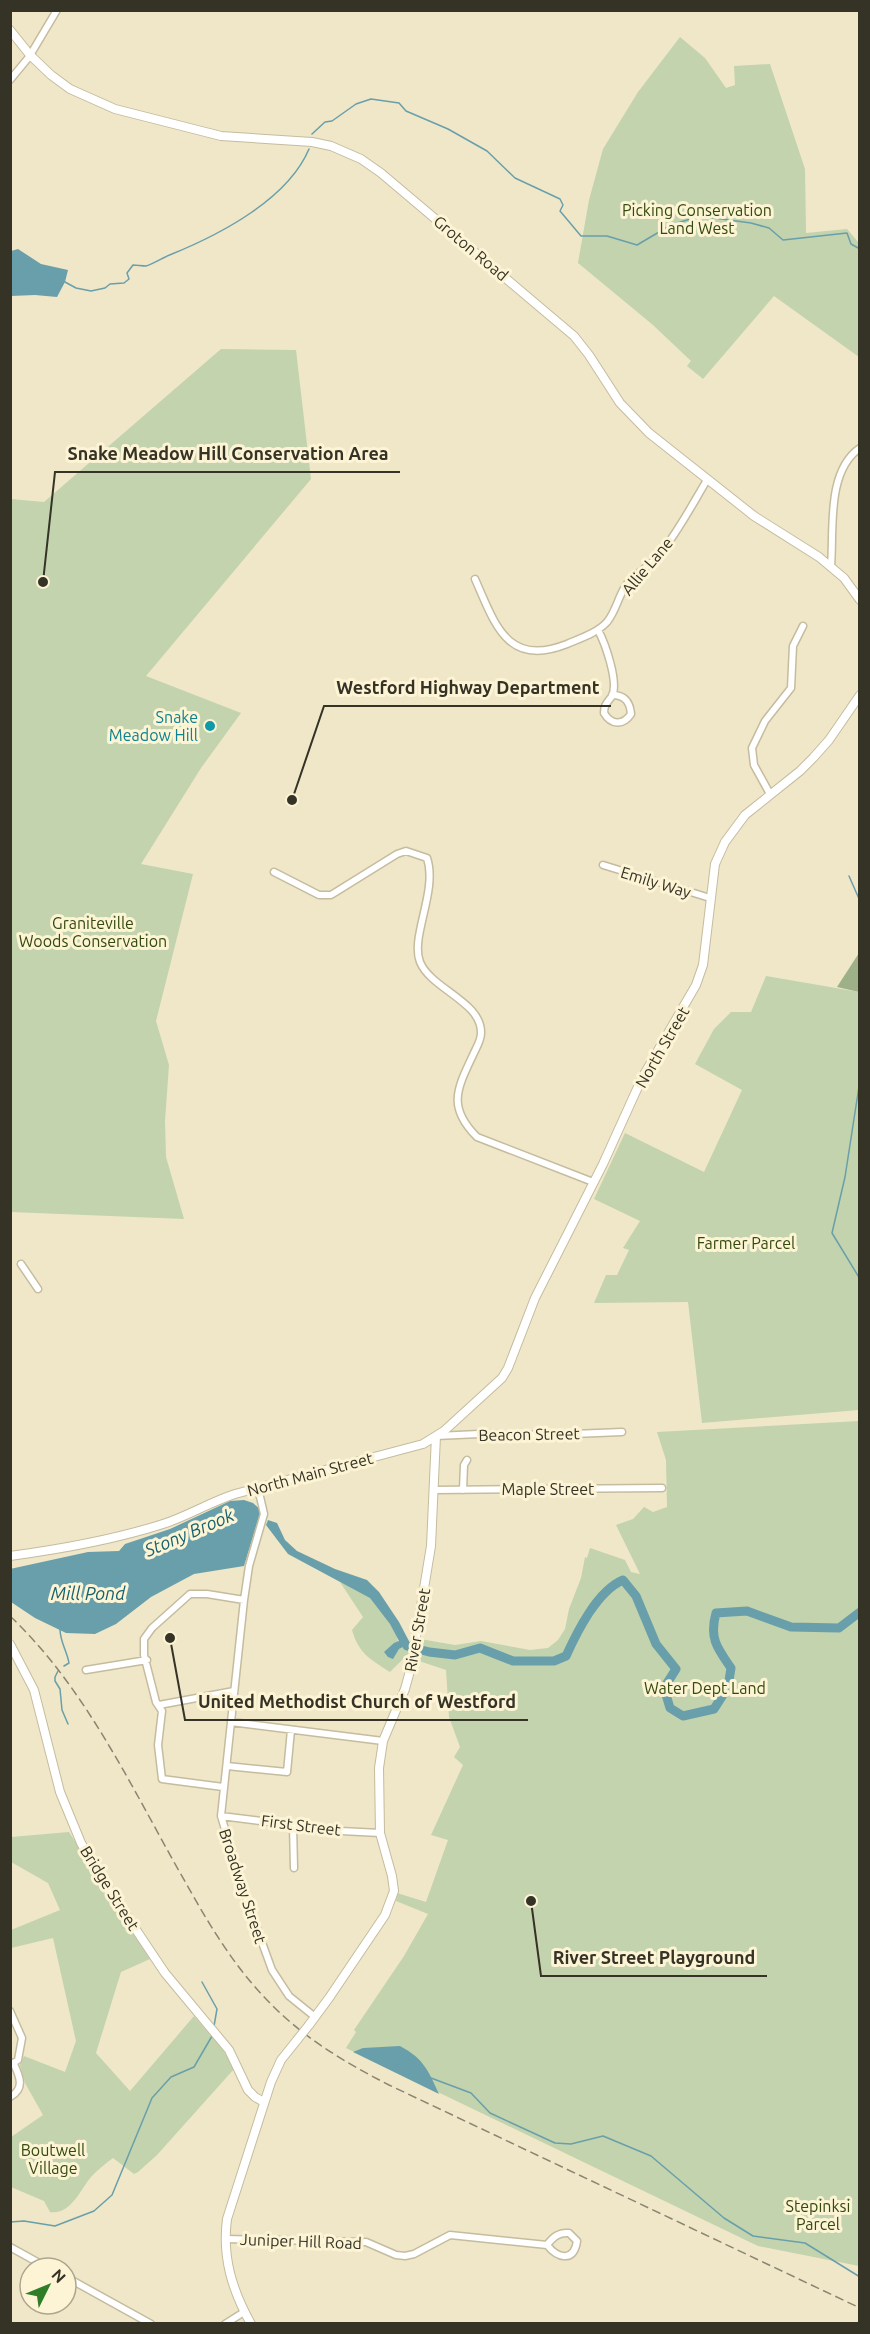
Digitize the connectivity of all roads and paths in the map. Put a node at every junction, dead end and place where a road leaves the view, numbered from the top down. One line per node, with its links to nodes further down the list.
1 (57, 10): 3 (street)
2 (10, 30): 3 (main road, Groton Road)
3 (30, 55): 4 (street); 6 (main road, Groton Road)
4 (10, 80)
5 (860, 448): 7 (street)
6 (707, 480): 7 (main road, Groton Road); 11 (street, Allie Lane)
7 (831, 567): 9 (main road, Groton Road)
8 (475, 579): 11 (street)
9 (860, 600)
10 (803, 626): 14 (street)
11 (598, 630): 12 (street)
12 (612, 695): 12 (street)
13 (860, 695): 14 (main road, North Street)
14 (771, 794): 17 (main road, North Street)
15 (603, 865): 17 (street, Emily Way)
16 (274, 872): 18 (street)
17 (710, 898): 18 (main road, North Street)
18 (593, 1182): 22 (main road, North Street)
19 (21, 1264): 20 (street)
20 (38, 1289)
21 (622, 1432): 22 (street, Beacon Street)
22 (436, 1436): 24 (main road, North Main Street); 26 (main road, River Street)
23 (468, 1460): 27 (street)
24 (258, 1488): 28 (main road, North Main Street); 29 (street, Broadway Street)
25 (662, 1488): 27 (street, Maple Street)
26 (434, 1490): 27 (street, Maple Street); 37 (main road, River Street)
27 (463, 1490)
28 (10, 1556)
29 (244, 1600): 31 (street); 33 (street, Broadway Street)
30 (10, 1644): 48 (main road, Bridge Street)
31 (147, 1660): 32 (street); 34 (street)
32 (86, 1670)
33 (234, 1691): 34 (street); 35 (street, Broadway Street)
34 (159, 1705): 39 (street)
35 (231, 1722): 36 (street); 38 (street, Broadway Street)
36 (291, 1730): 37 (street); 38 (street)
37 (383, 1741): 42 (main road, River Street)
38 (227, 1766): 39 (street, Broadway Street)
39 (223, 1787): 40 (street, Broadway Street)
40 (221, 1816): 41 (street, First Street); 45 (street, Broadway Street)
41 (293, 1824): 42 (street, First Street); 43 (street)
42 (380, 1833): 45 (main road, River Street)
43 (294, 1868)
44 (10, 2011): 46 (street)
45 (315, 2017): 48 (main road, River Street, bridge)
46 (12, 2065): 47 (street)
47 (10, 2097)
48 (264, 2102): 49 (main road, River Street)
49 (226, 2239): 50 (street, Juniper Hill Road); 54 (main road, River Street)
50 (547, 2245): 50 (street, Juniper Hill Road)
51 (10, 2247): 52 (street)
52 (26, 2256)
53 (78, 2284): 55 (street)
54 (244, 2312): 56 (street); 57 (main road, River Street)
55 (151, 2324)
56 (225, 2324)
57 (251, 2324)

